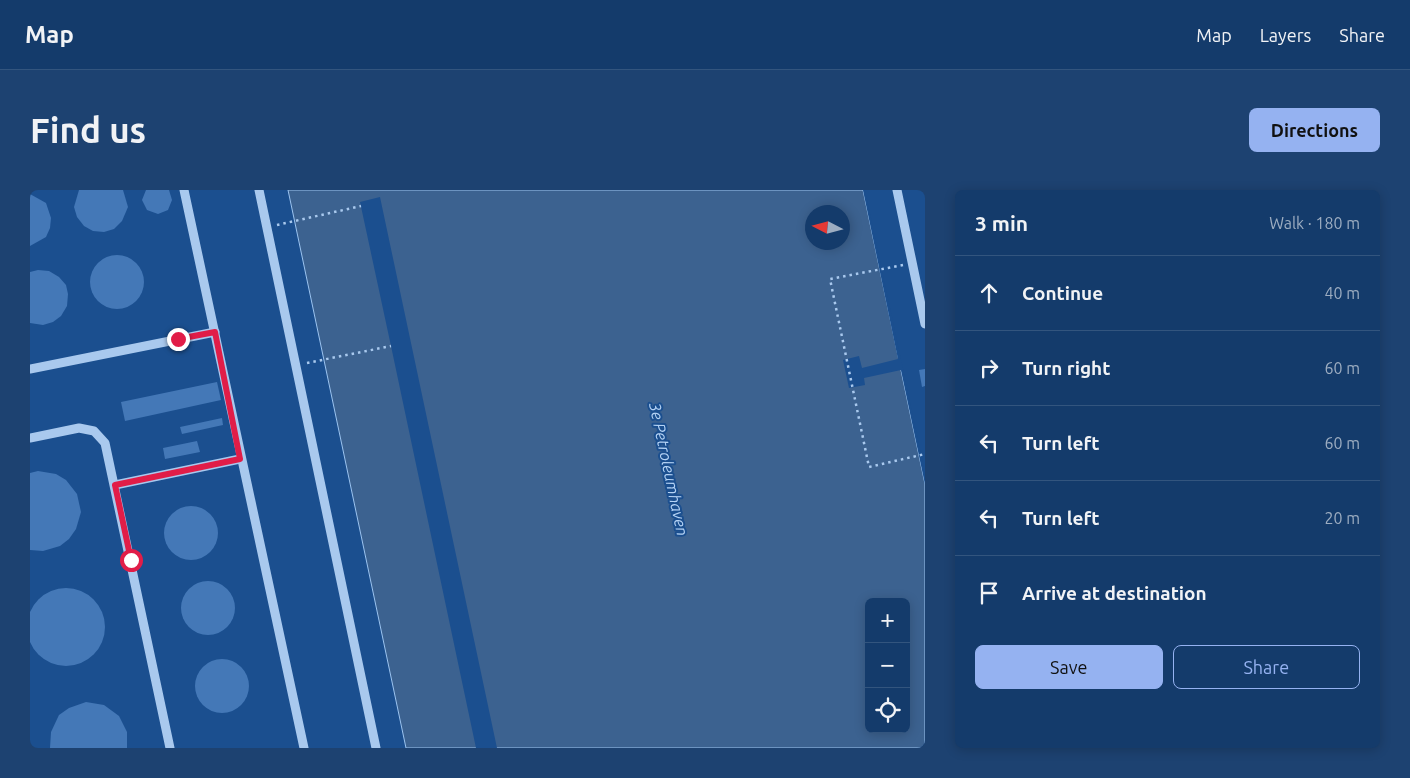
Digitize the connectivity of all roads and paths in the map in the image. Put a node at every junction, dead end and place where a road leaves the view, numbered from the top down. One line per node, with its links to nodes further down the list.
1 (184, 190): 8 (lane)
2 (259, 190): 10 (lane)
3 (896, 190): 7 (lane)
4 (361, 206): 5 (path)
5 (273, 226)
6 (906, 264): 13 (path)
7 (925, 324)
8 (215, 332): 11 (lane); 14 (lane)
9 (390, 346): 10 (path)
10 (296, 365): 18 (lane)
11 (30, 369)
12 (30, 438): 15 (lane)
13 (925, 454)
14 (240, 459): 15 (lane); 17 (lane)
15 (115, 485): 16 (lane)
16 (170, 748)
17 (304, 748)
18 (376, 748)

